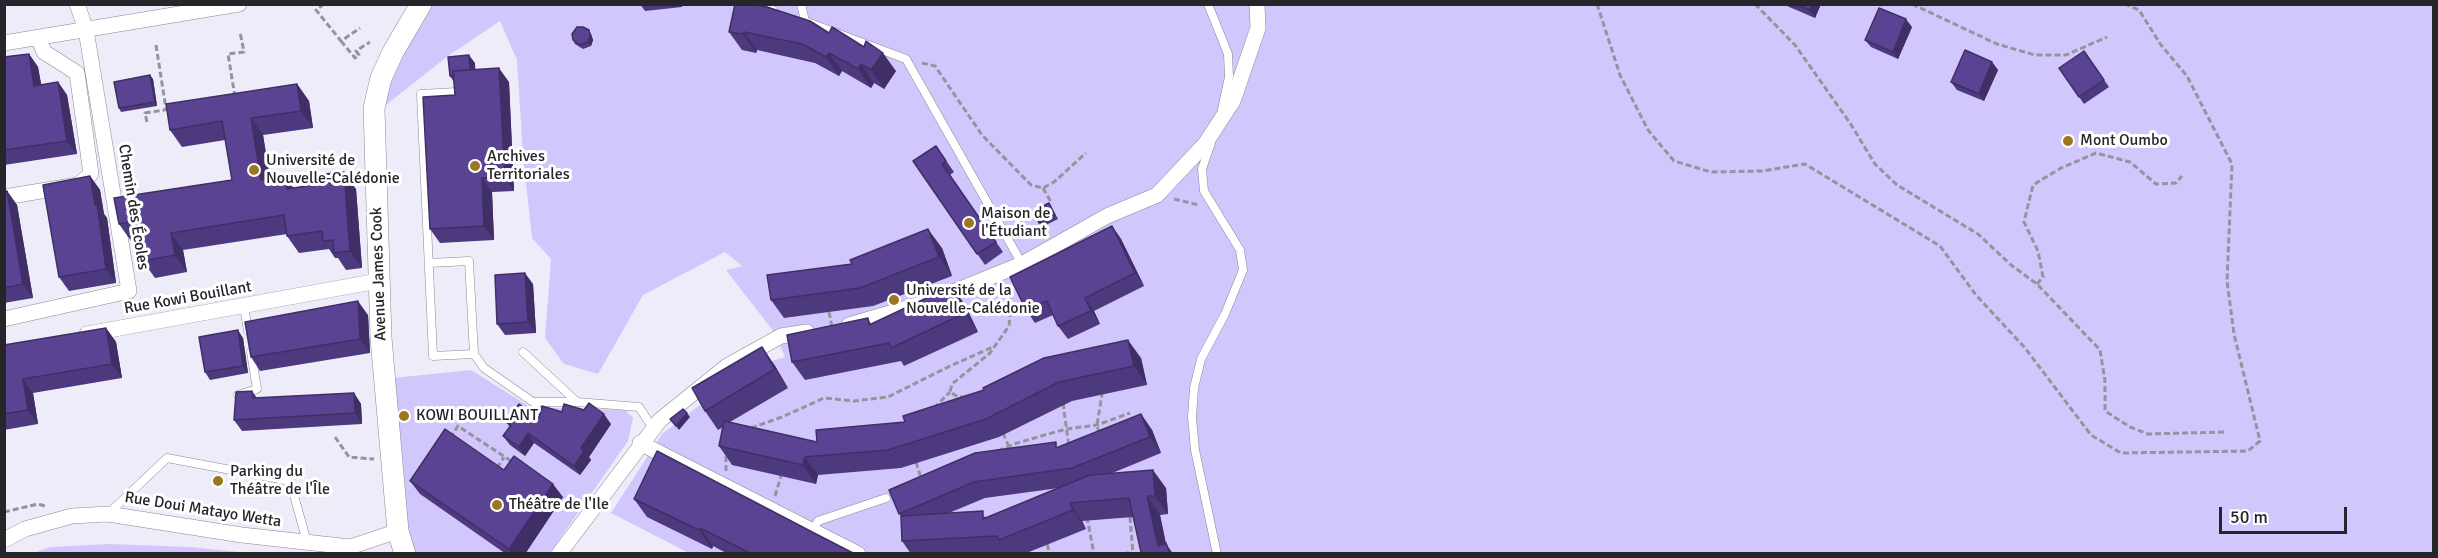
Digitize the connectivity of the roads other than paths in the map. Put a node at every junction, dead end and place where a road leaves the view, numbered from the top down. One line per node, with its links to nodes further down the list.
1 (77, 4): 11 (street, Chemin des Écoles)
2 (239, 4): 11 (street)
3 (421, 4): 19 (main road, Avenue James Cook)
4 (758, 4): 8 (lane)
5 (801, 4): 10 (lane)
6 (1208, 4): 15 (lane)
7 (1257, 4): 15 (street)
8 (786, 14)
9 (795, 18): 10 (lane)
10 (804, 21): 18 (lane)
11 (86, 30): 12 (street); 21 (street, Chemin des Écoles)
12 (38, 37): 13 (street); 16 (street)
13 (4, 43)
14 (456, 92): 17 (lane)
15 (1218, 127): 18 (street); 38 (lane)
16 (4, 197)
17 (429, 263): 24 (lane); 24 (lane)
18 (1022, 264): 27 (street)
19 (378, 281): 20 (street, Rue Kowi Bouillant); 32 (main road, Avenue James Cook)
20 (244, 306): 22 (street, Rue Kowi Bouillant); 26 (lane)
21 (4, 319)
22 (68, 338)
23 (523, 352): 25 (lane)
24 (474, 354): 25 (lane)
25 (577, 402): 27 (lane)
26 (237, 403)
27 (652, 427): 28 (street)
28 (640, 443): 31 (street); 36 (street)
29 (886, 498): 31 (lane)
30 (108, 514): 33 (street, Rue Doui Matayo Wetta); 34 (street, Rue Doui Matayo Wetta); 34 (lane)
31 (813, 530): 37 (street)
32 (398, 531): 34 (street, Rue Doui Matayo Wetta); 35 (main road, Avenue James Cook)
33 (4, 540)
34 (308, 543)
35 (405, 554)
36 (559, 554)
37 (858, 554)
38 (1217, 554)

